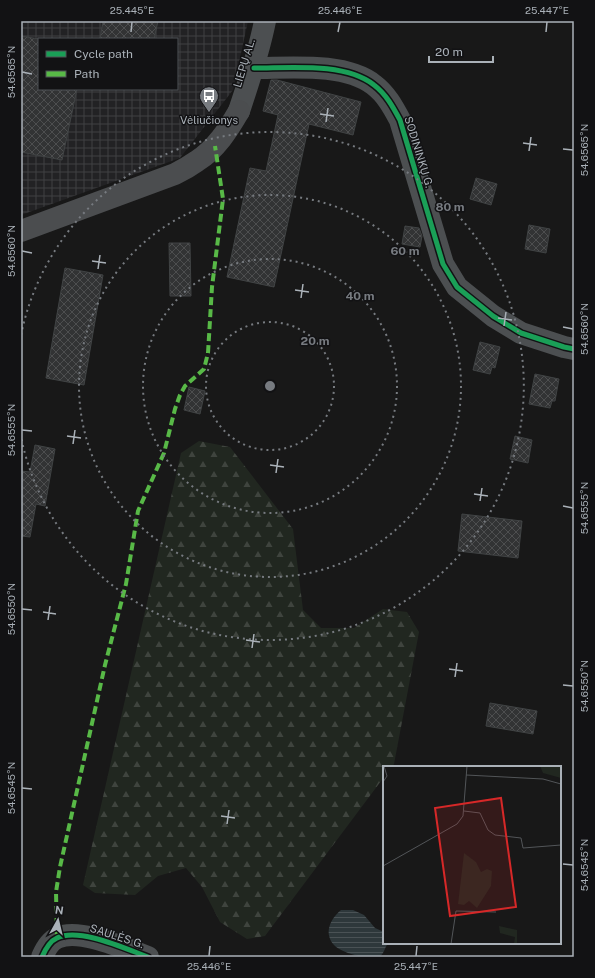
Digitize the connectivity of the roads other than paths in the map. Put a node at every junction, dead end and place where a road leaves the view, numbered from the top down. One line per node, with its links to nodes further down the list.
1 (265, 21): 2 (street, LIEPŲ AL.)
2 (254, 68): 3 (street, LIEPŲ AL.); 5 (street, SODININKŲ G.)
3 (239, 111): 4 (main road, LIEPŲ AL.)
4 (21, 231)
5 (574, 349)
6 (42, 957): 7 (street, SAULĖS G.)
7 (148, 957)

